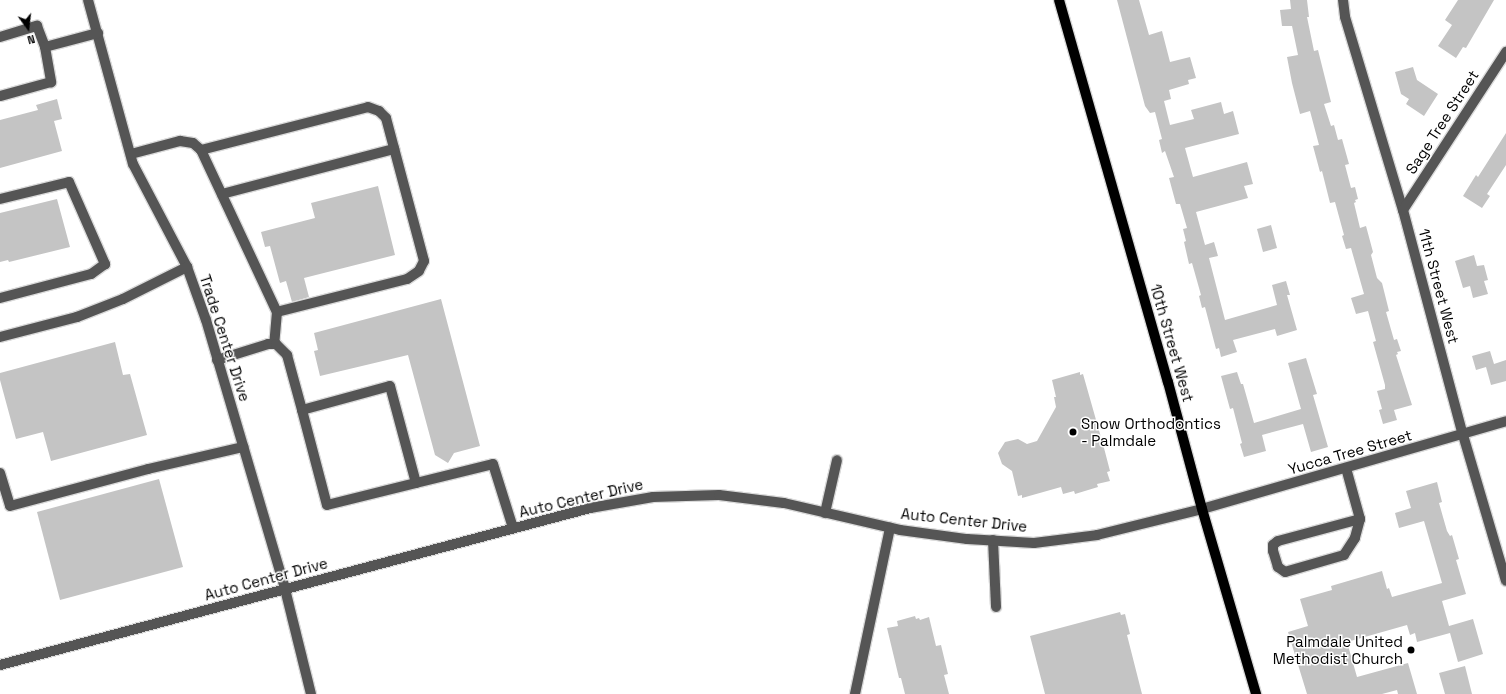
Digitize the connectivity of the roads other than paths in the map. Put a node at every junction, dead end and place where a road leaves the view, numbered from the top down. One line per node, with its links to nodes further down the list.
1 (88, 0): 4 (street, Trade Center Drive)
2 (1059, 0): 29 (main road, 10th Street West)
3 (1343, 0): 14 (street, 11th Street West)
4 (98, 33): 6 (street); 11 (street, Trade Center Drive)
5 (0, 37): 6 (street)
6 (45, 47): 8 (street)
7 (1506, 52): 14 (street, Sage Tree Street)
8 (0, 96)
9 (394, 149): 10 (street); 12 (street); 17 (street)
10 (201, 150): 11 (street); 12 (street)
11 (131, 154): 15 (street, Trade Center Drive)
12 (222, 194): 17 (street)
13 (0, 199): 16 (street)
14 (1403, 210): 23 (street, 11th Street West)
15 (187, 267): 18 (street); 20 (street, Trade Center Drive)
16 (0, 298)
17 (276, 312): 19 (street)
18 (0, 337)
19 (274, 344): 20 (street); 21 (street)
20 (218, 360): 24 (street, Trade Center Drive)
21 (302, 410): 28 (street); 28 (street)
22 (1506, 421): 23 (street, Yucca Tree Street)
23 (1463, 435): 26 (street, Yucca Tree Street); 35 (street, 11th Street West)
24 (243, 447): 27 (street); 36 (street, Trade Center Drive)
25 (837, 460): 30 (street)
26 (1346, 468): 29 (street, Yucca Tree Street); 31 (street)
27 (0, 473)
28 (416, 483): 32 (street)
29 (1202, 509): 34 (street, Auto Center Drive); 41 (main road, 10th Street West)
30 (825, 512): 32 (street, Auto Center Drive); 33 (street, Auto Center Drive)
31 (1360, 519): 31 (street)
32 (513, 528): 36 (street, Auto Center Drive)
33 (890, 528): 34 (street, Auto Center Drive); 40 (street)
34 (993, 540): 37 (street)
35 (1506, 581)
36 (285, 589): 38 (street, Auto Center Drive); 39 (street, Trade Center Drive)
37 (996, 607)
38 (0, 665)
39 (311, 694)
40 (855, 694)
41 (1256, 694)

